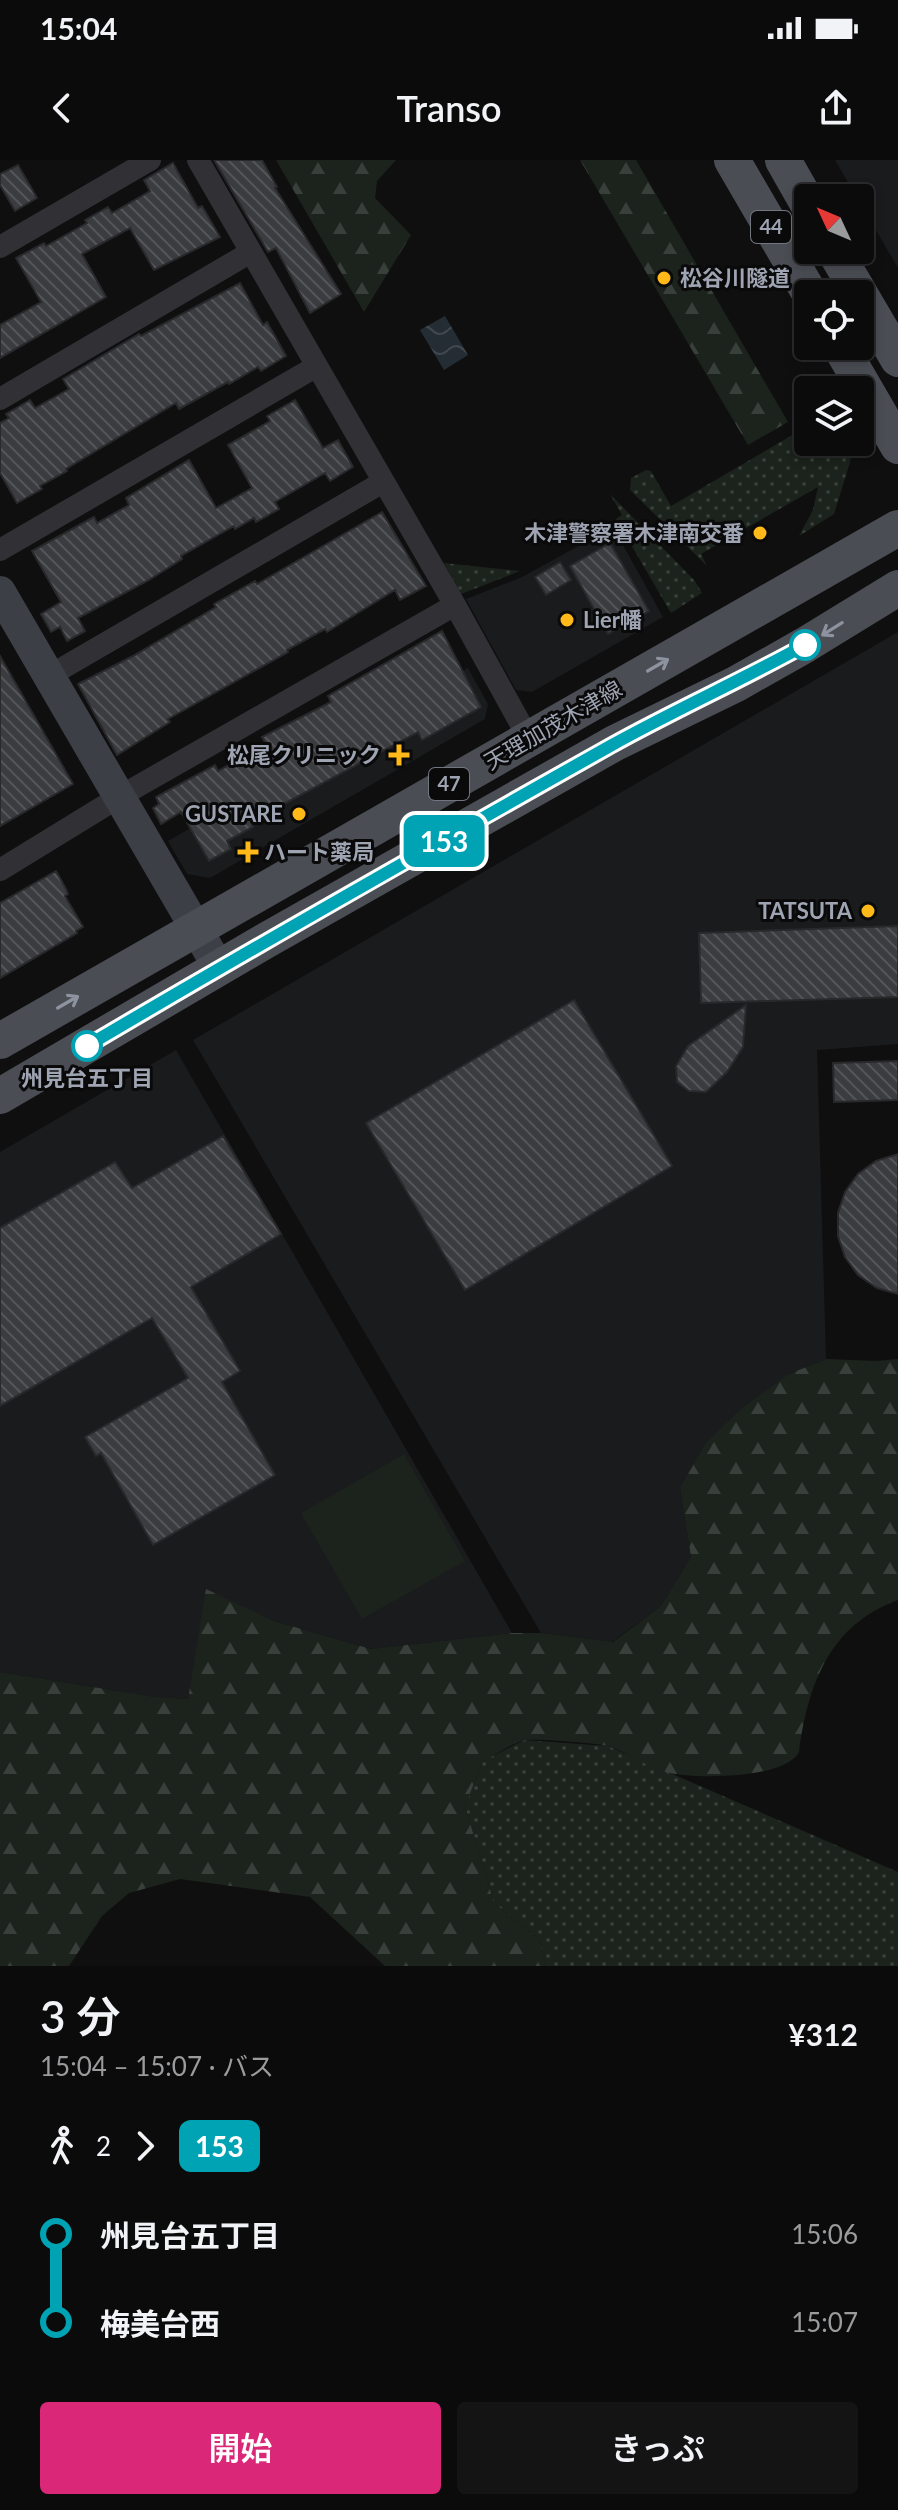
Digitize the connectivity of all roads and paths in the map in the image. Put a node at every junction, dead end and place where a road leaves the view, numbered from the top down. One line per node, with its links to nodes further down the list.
1 (150, 160): 6 (street)
2 (198, 160): 7 (street)
3 (732, 160): 8 (main road, 44)
4 (783, 160): 5 (main road, 44)
5 (797, 184)
6 (0, 247)
7 (251, 252): 12 (street); 13 (street)
8 (802, 280)
9 (874, 318): 10 (main road)
10 (898, 359)
11 (848, 360): 14 (main road)
12 (317, 366): 15 (street); 17 (street)
13 (0, 399)
14 (898, 446)
15 (383, 482): 20 (street); 21 (street)
16 (898, 528): 22 (main road, 天理加茂木津線 / 47, one-way to 16)
17 (0, 550)
18 (898, 588): 26 (main road, 47, one-way to 26)
19 (0, 592): 21 (street)
20 (455, 605): 22 (street); 23 (street)
21 (49, 676): 23 (street)
22 (529, 739): 25 (main road, 天理加茂木津線 / 47)
23 (119, 797): 24 (street); 25 (street)
24 (3, 862)
25 (196, 929): 26 (street); 27 (main road, 天理加茂木津線 / 47, one-way to 25)
26 (219, 968): 28 (main road, 47)
27 (0, 1041)
28 (0, 1096)

